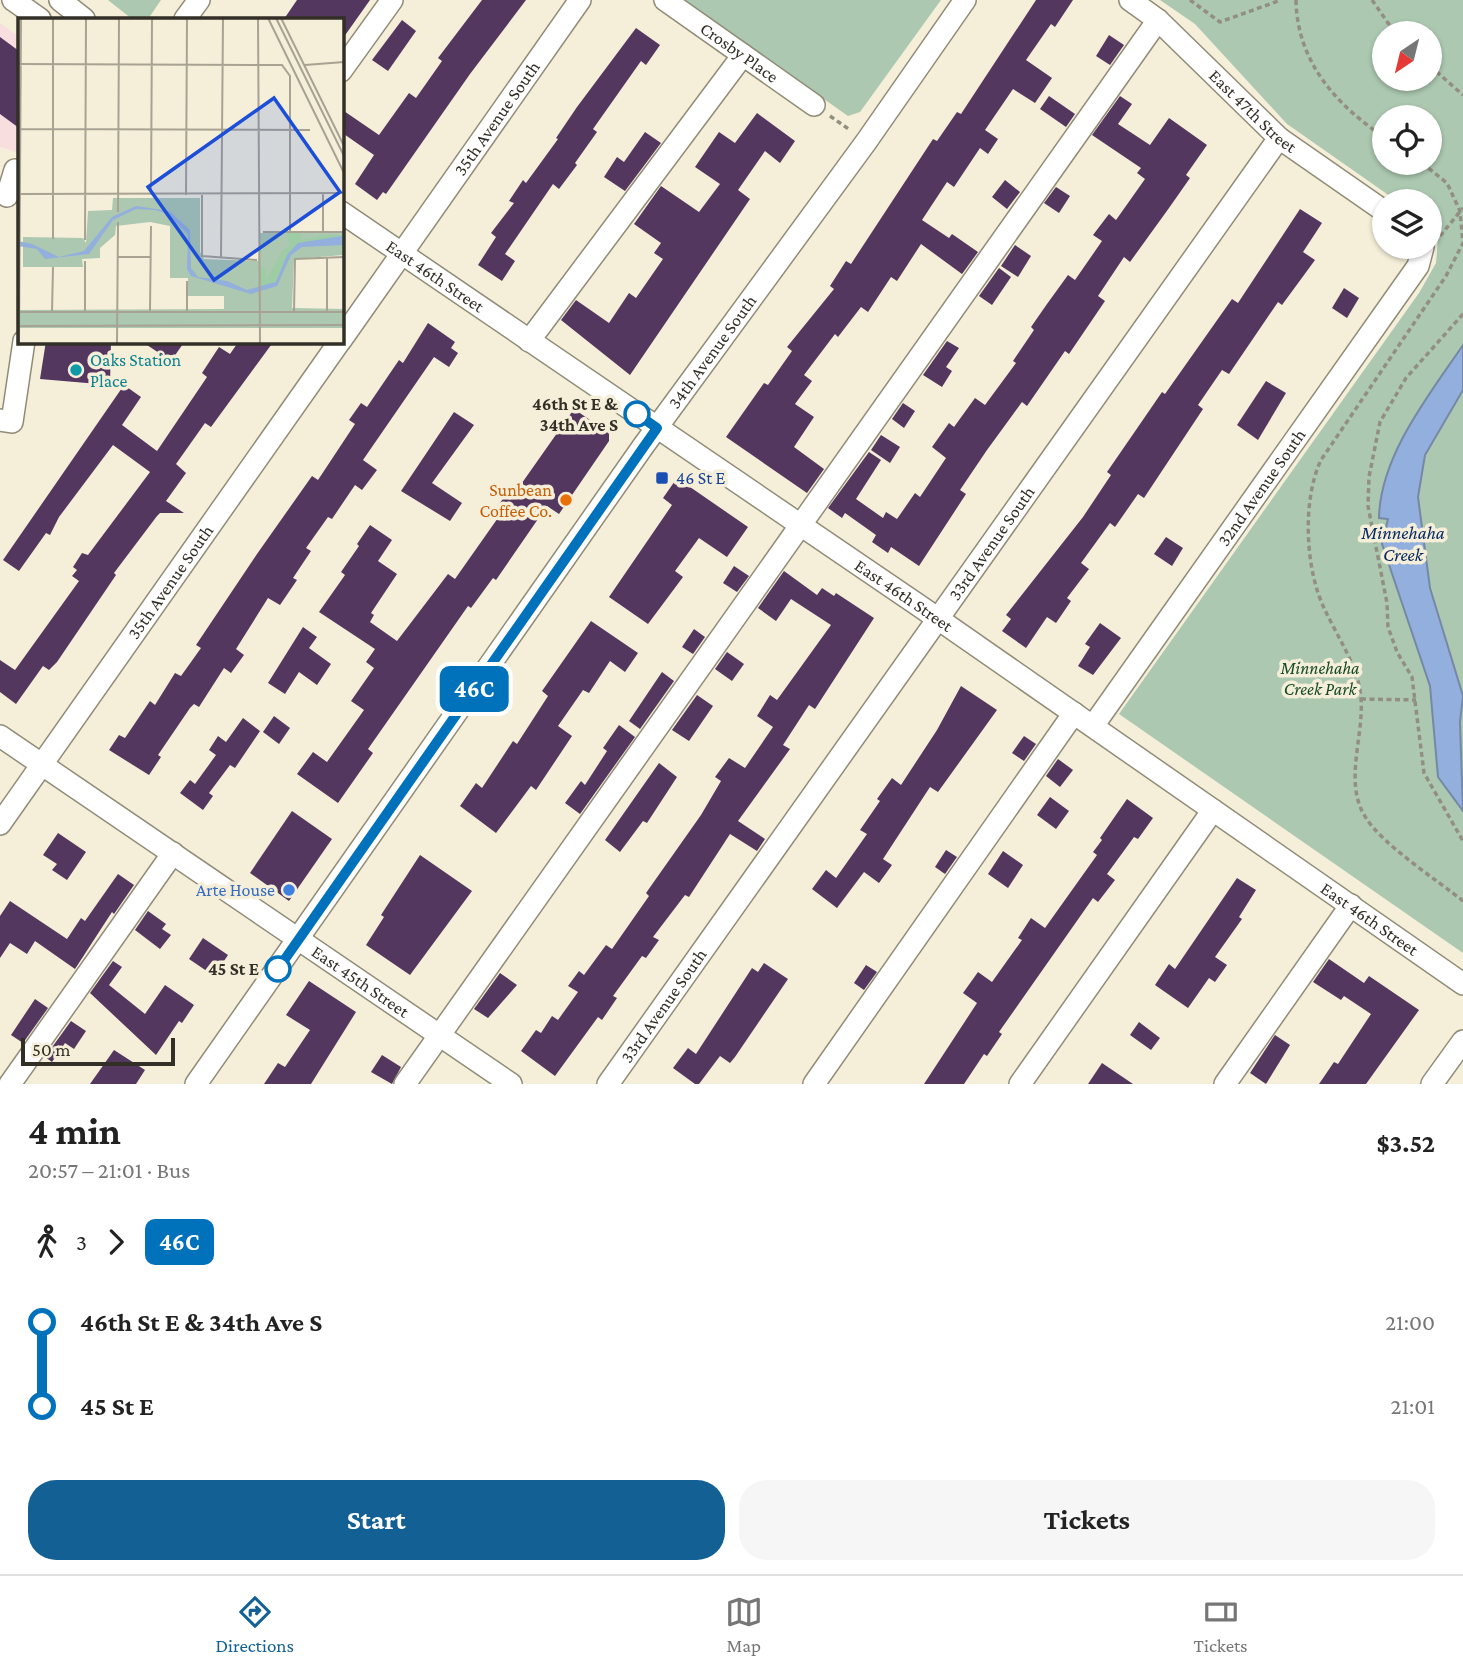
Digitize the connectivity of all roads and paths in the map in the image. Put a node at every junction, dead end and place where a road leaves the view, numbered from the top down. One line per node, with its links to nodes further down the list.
1 (13, 0): 13 (street)
2 (60, 0): 14 (street)
3 (199, 0): 15 (street)
4 (392, 0): 19 (street)
5 (580, 0): 33 (street, 35th Avenue South)
6 (665, 0): 18 (street, Crosby Place)
7 (965, 0): 25 (street, 34th Avenue South)
8 (1129, 0): 16 (street, East 47th Street)
9 (1189, 0): 10 (path)
10 (1281, 0)
11 (1296, 0): 23 (path)
12 (1372, 0): 17 (path)
13 (39, 18)
14 (83, 18)
15 (186, 18)
16 (1158, 20): 24 (street, East 47th Street); 42 (street)
17 (1387, 21)
18 (743, 55): 22 (street, Crosby Place); 37 (street)
19 (343, 68)
20 (1442, 77): 21 (path)
21 (1463, 95)
22 (814, 105): 25 (path)
23 (1372, 128)
24 (1279, 138): 29 (street, East 47th Street); 43 (street, 33rd Avenue South)
25 (866, 142): 41 (street, 34th Avenue South)
26 (18, 171): 28 (street)
27 (1437, 175): 30 (path)
28 (7, 195)
29 (1372, 203)
30 (1462, 210): 32 (path); 44 (path)
31 (343, 213): 33 (street, East 46th Street)
32 (1442, 231)
33 (401, 255): 36 (street, 35th Avenue South); 37 (street, East 46th Street)
34 (1422, 259): 47 (street, 32nd Avenue South)
35 (1463, 314): 45 (path)
36 (343, 338)
37 (529, 341): 41 (street, East 46th Street)
38 (24, 343): 40 (street)
39 (340, 343): 49 (street, 35th Avenue South)
40 (0, 420)
41 (657, 428): 42 (street, East 46th Street); 56 (street, 34th Avenue South)
42 (799, 524): 43 (street, East 46th Street); 58 (street)
43 (936, 618): 46 (street, East 46th Street); 64 (street, 33rd Avenue South)
44 (1361, 699): 45 (path); 54 (path)
45 (1416, 701): 52 (path)
46 (1074, 713): 47 (street, East 46th Street); 65 (street)
47 (1093, 726): 50 (street, East 46th Street)
48 (0, 736): 49 (street, East 45th Street)
49 (42, 764): 51 (street, 35th Avenue South); 53 (street, East 45th Street)
50 (1213, 810): 55 (street, East 46th Street); 66 (street)
51 (0, 824)
52 (1463, 841)
53 (173, 853): 56 (street, East 45th Street); 60 (street)
54 (1463, 901)
55 (1351, 905): 57 (street, East 46th Street); 67 (street)
56 (299, 939): 58 (street, East 45th Street); 61 (street, 34th Avenue South)
57 (1463, 984)
58 (439, 1036): 62 (street); 63 (street, East 45th Street)
59 (1463, 1041): 68 (street)
60 (9, 1084)
61 (197, 1084)
62 (405, 1084)
63 (511, 1084)
64 (608, 1084)
65 (814, 1084)
66 (1020, 1084)
67 (1225, 1084)
68 (1432, 1084)

